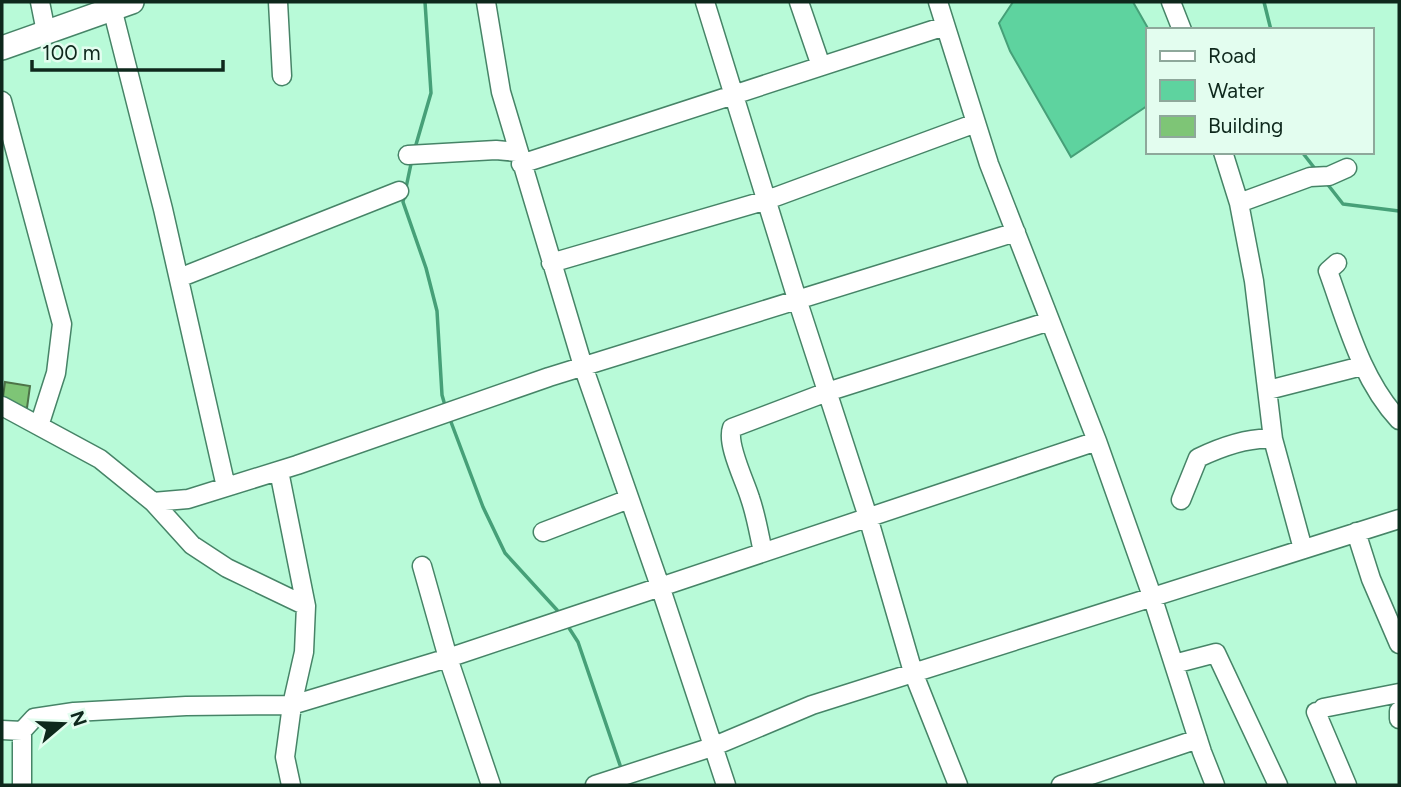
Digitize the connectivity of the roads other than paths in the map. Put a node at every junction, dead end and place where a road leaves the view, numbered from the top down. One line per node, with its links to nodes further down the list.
1 (40, 2): 11 (street)
2 (278, 2): 14 (street)
3 (485, 2): 20 (street)
4 (705, 2): 15 (street)
5 (799, 2): 13 (street)
6 (937, 2): 9 (street)
7 (1171, 2): 10 (street)
8 (122, 5): 11 (main road); 28 (street)
9 (945, 26): 13 (street); 17 (street)
10 (1180, 28)
11 (46, 32): 12 (main road)
12 (2, 48)
13 (821, 66): 15 (street)
14 (282, 76)
15 (733, 94): 20 (street); 23 (street)
16 (2, 101): 37 (street)
17 (976, 123): 23 (street); 25 (street)
18 (1224, 154): 24 (street)
19 (408, 155): 20 (street)
20 (519, 158): 26 (street)
21 (1347, 168): 24 (street)
22 (399, 191): 28 (street)
23 (766, 200): 26 (street); 29 (street)
24 (1239, 203): 33 (street)
25 (1016, 232): 29 (street); 30 (street)
26 (551, 263): 31 (street)
27 (1336, 263): 32 (street)
28 (179, 278): 41 (street)
29 (797, 299): 31 (street); 34 (street)
30 (1050, 321): 34 (street); 39 (street)
31 (583, 366): 40 (street); 42 (street)
32 (1362, 366): 33 (street); 36 (street)
33 (1268, 390): 38 (street)
34 (827, 392): 45 (street); 50 (street)
35 (2, 406): 37 (street)
36 (1399, 420)
37 (39, 426): 44 (street)
38 (1273, 439): 43 (street); 49 (street)
39 (1097, 441): 45 (street); 53 (street)
40 (279, 471): 41 (street); 54 (street)
41 (226, 487): 44 (street)
42 (629, 499): 47 (street); 52 (street)
43 (1181, 500)
44 (153, 502): 54 (street)
45 (868, 517): 50 (street); 58 (street)
46 (1399, 519): 48 (street)
47 (543, 532)
48 (1356, 532): 49 (street); 55 (street)
49 (1303, 549): 53 (street)
50 (764, 552): 52 (street)
51 (422, 566): 56 (street)
52 (660, 586): 56 (street); 66 (street)
53 (1152, 596): 57 (street); 58 (street)
54 (306, 606): 60 (street)
55 (1399, 644)
56 (448, 658): 60 (street); 69 (street)
57 (1174, 664): 65 (street); 75 (street)
58 (913, 672): 66 (street); 72 (street)
59 (1399, 693): 76 (street)
60 (292, 705): 64 (street); 68 (street)
61 (1399, 711): 62 (street)
62 (1399, 719)
63 (2, 730): 64 (street)
64 (22, 731): 67 (street)
65 (1198, 739): 73 (street); 74 (street)
66 (712, 747): 70 (street); 71 (street)
67 (22, 785)
68 (291, 785)
69 (491, 785)
70 (595, 785)
71 (726, 785)
72 (958, 785)
73 (1061, 785)
74 (1215, 785)
75 (1278, 785)
76 (1347, 785)

